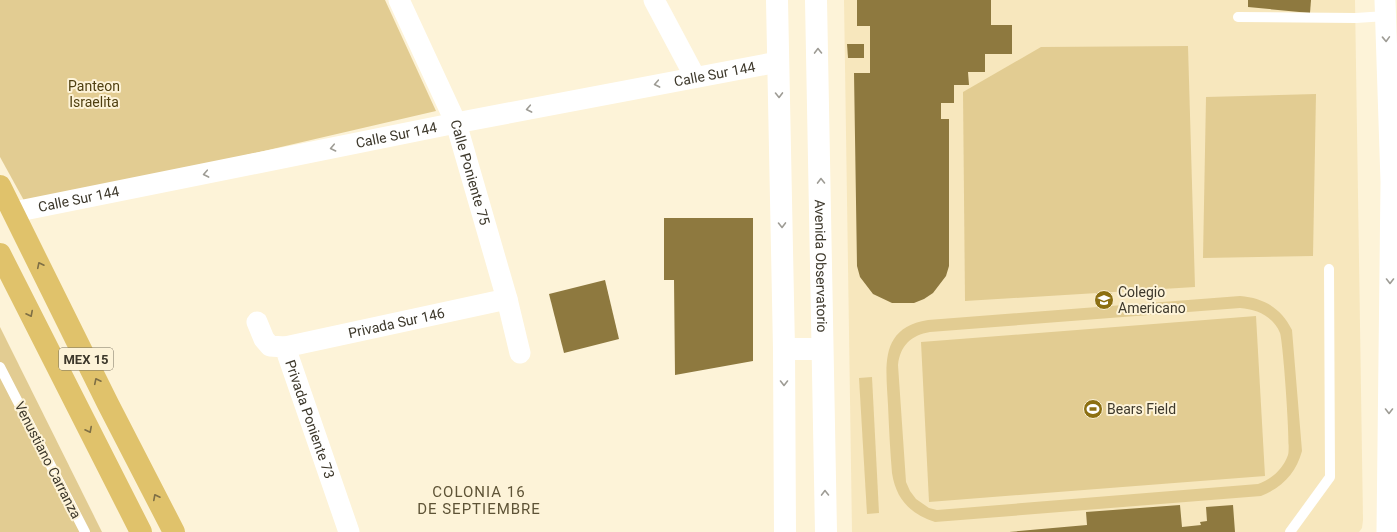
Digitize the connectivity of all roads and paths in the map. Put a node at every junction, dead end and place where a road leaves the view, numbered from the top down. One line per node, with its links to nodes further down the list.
1 (399, 0): 9 (street, Calle Poniente 75)
2 (654, 0): 8 (street)
3 (777, 0): 7 (main road)
4 (816, 0): 19 (main road, Avenida Observatorio, one-way to 4)
5 (1386, 8): 6 (lane); 10 (street, one-way to 10)
6 (1238, 17)
7 (778, 62): 8 (street, Calle Sur 144); 18 (main road, one-way to 18)
8 (695, 77): 9 (street, Calle Sur 144, one-way to 9)
9 (456, 123): 12 (street, Calle Sur 144, one-way to 12); 15 (street, Calle Poniente 75)
10 (1394, 182): 29 (street, one-way to 29)
11 (0, 186): 12 (highway, MEX 15)
12 (14, 212): 24 (highway, MEX 15, one-way to 12)
13 (0, 254): 23 (highway, MEX 15, one-way to 23)
14 (1328, 269): 28 (lane)
15 (507, 298): 17 (street, Privada Sur 146); 20 (street, Calle Poniente 75)
16 (257, 322): 17 (street, Privada Poniente 73)
17 (285, 347): 25 (street, Privada Poniente 73)
18 (784, 349): 19 (main road); 26 (main road, one-way to 26)
19 (822, 349): 27 (main road, Avenida Observatorio, one-way to 19)
20 (520, 353)
21 (0, 367): 22 (lane, Venustiano Carranza)
22 (85, 532)
23 (141, 532)
24 (174, 532)
25 (349, 532)
26 (785, 532)
27 (826, 532)
28 (1290, 532)
29 (1387, 532)

